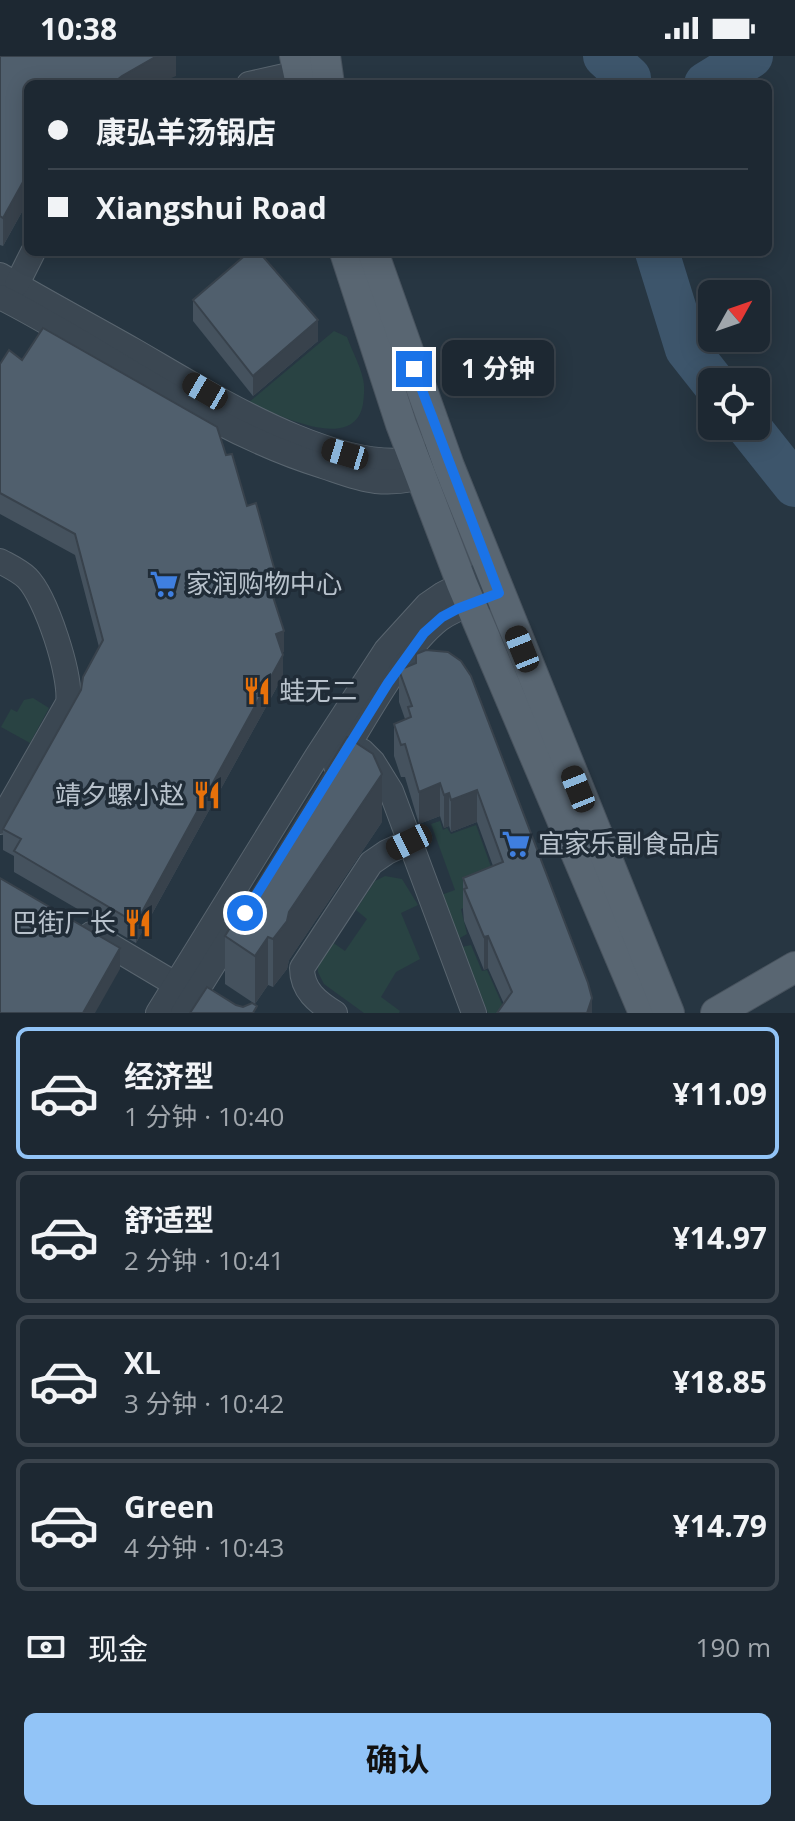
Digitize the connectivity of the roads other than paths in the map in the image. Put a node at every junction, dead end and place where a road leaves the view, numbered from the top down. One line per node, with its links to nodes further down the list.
1 (325, 56): 4 (main road)
2 (298, 71): 3 (street)
3 (264, 80)
4 (328, 80)
5 (30, 256): 8 (street)
6 (347, 256): 9 (main road)
7 (374, 256): 9 (main road)
8 (5, 294): 9 (street)
9 (432, 464): 12 (main road); 13 (main road)
10 (0, 561): 16 (street)
11 (0, 570): 15 (street)
12 (494, 582): 13 (street); 27 (main road)
13 (466, 594): 14 (street); 23 (street); 26 (main road)
14 (351, 743): 17 (street); 20 (street)
15 (0, 807)
16 (0, 822)
17 (409, 842): 24 (street); 25 (street)
18 (72, 931): 23 (street)
19 (795, 967): 28 (main road)
20 (200, 986): 22 (street); 23 (street)
21 (795, 988): 29 (main road)
22 (224, 1000)
23 (171, 1001)
24 (335, 1013)
25 (474, 1013)
26 (644, 1013)
27 (669, 1013)
28 (716, 1013)
29 (752, 1013)

